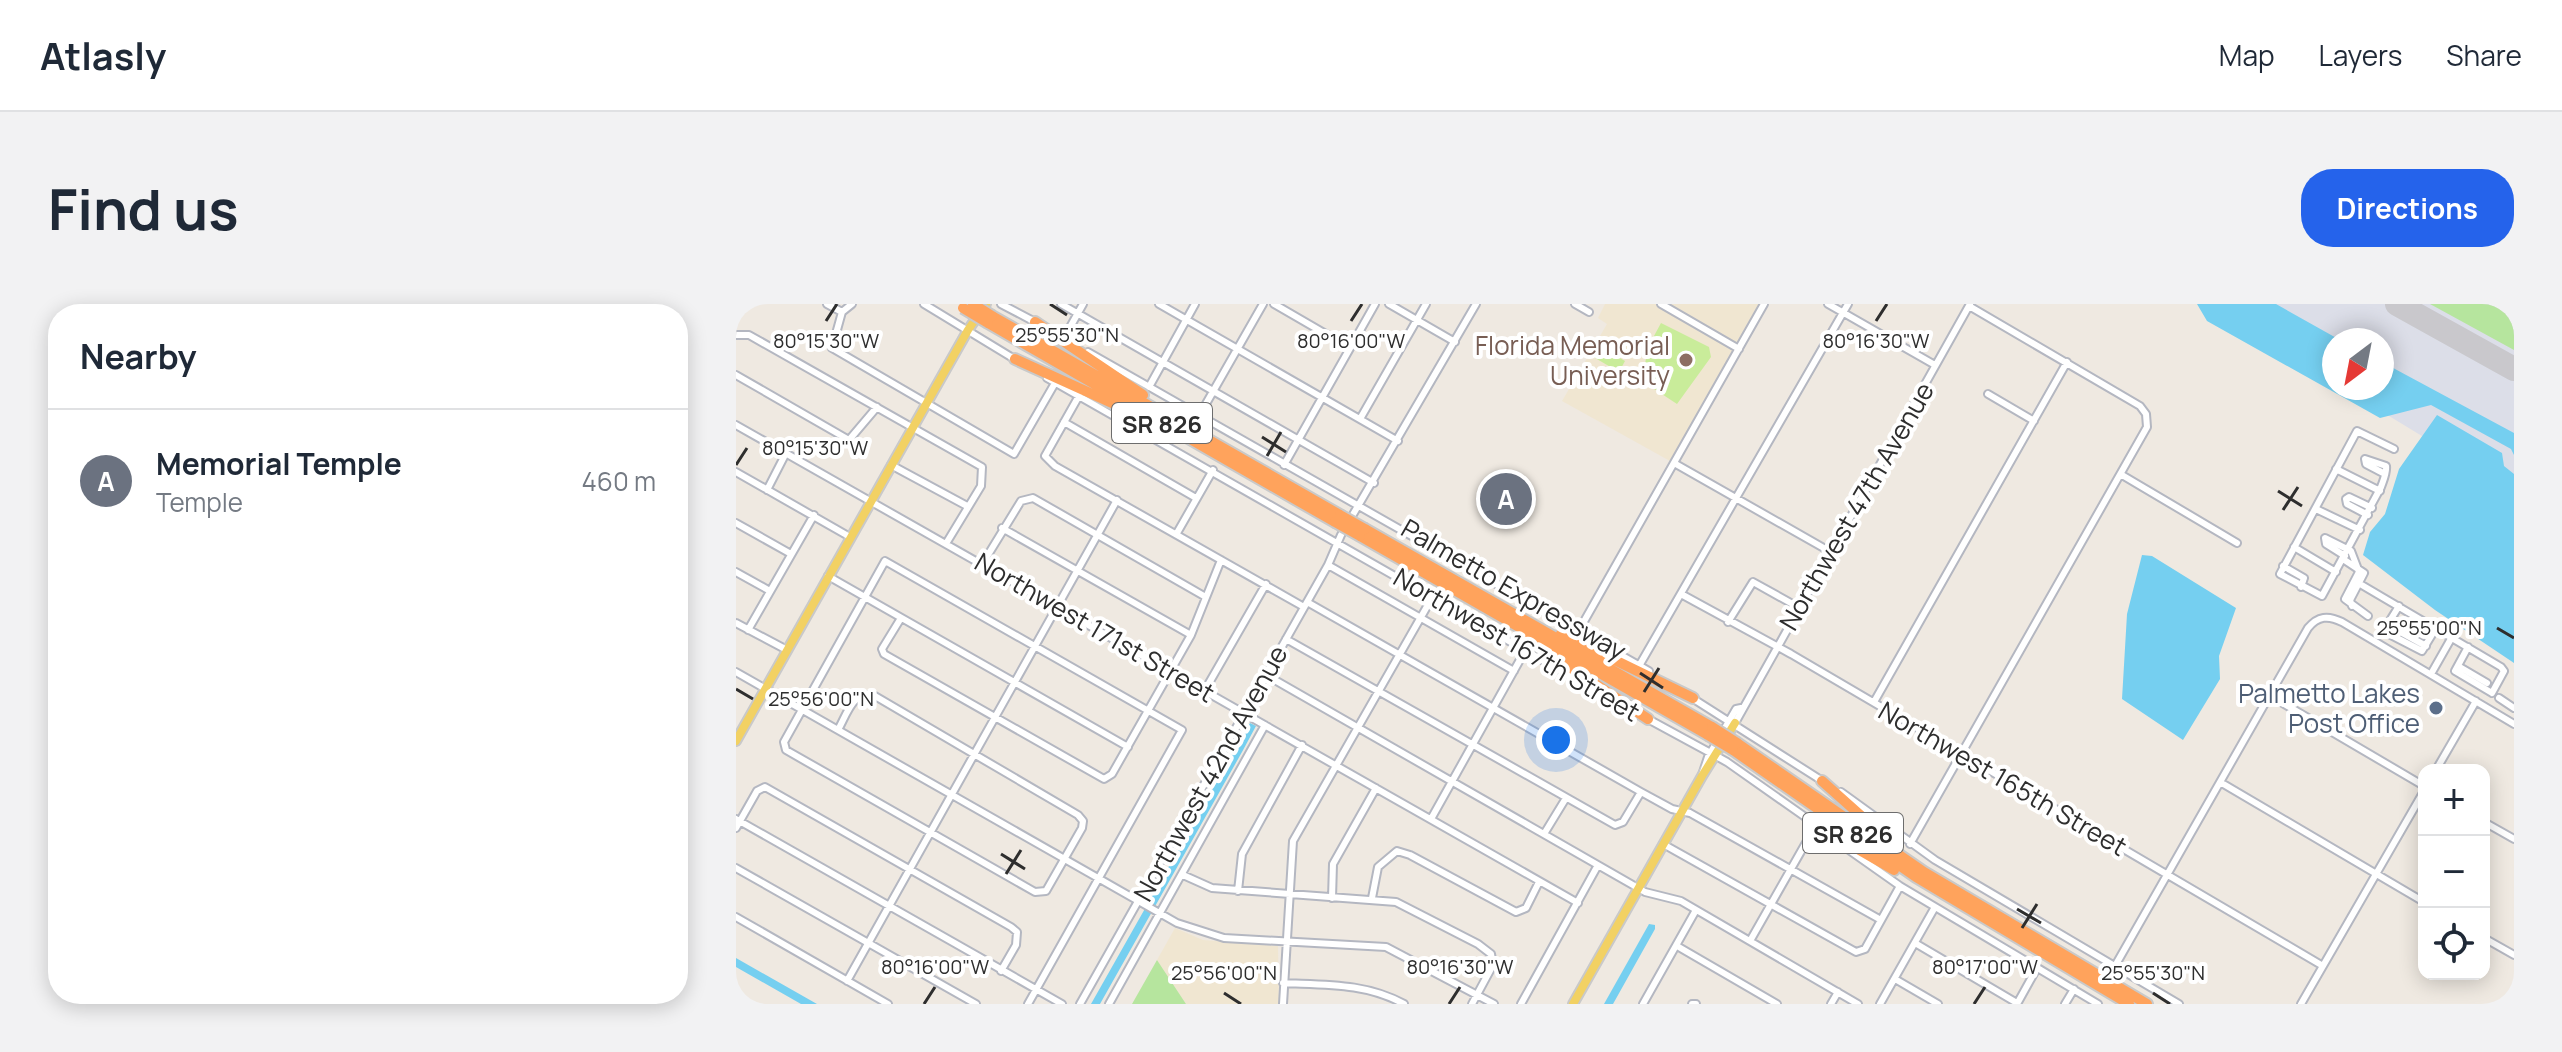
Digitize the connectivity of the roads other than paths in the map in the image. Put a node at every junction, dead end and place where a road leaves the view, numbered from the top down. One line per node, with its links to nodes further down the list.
1 (827, 304): 23 (street)
2 (852, 304): 23 (street)
3 (924, 304): 31 (street, Northwest 167th Street)
4 (986, 304): 31 (main road)
5 (1001, 304): 30 (street, Northwest 167th Street)
6 (1061, 304): 26 (street)
7 (1083, 304): 26 (street)
8 (1159, 304): 28 (street)
9 (1195, 304): 28 (street)
10 (1263, 304): 36 (street)
11 (1274, 304): 35 (street)
12 (1375, 304): 35 (street)
13 (1389, 304): 29 (street)
14 (1426, 304): 29 (street)
15 (1476, 304): 34 (street, Northwest 42nd Avenue)
16 (1575, 304): 24 (street)
17 (1661, 304): 37 (street)
18 (1764, 304): 37 (street)
19 (1828, 304): 25 (street)
20 (1848, 304): 25 (street)
21 (968, 305): 27 (highway, Palmetto Expressway / SR 826, bridge); 31 (main road)
22 (1970, 305): 40 (street); 41 (street, Northwest 47th Avenue)
23 (842, 312): 49 (street)
24 (1589, 312)
25 (1843, 312): 41 (street); 75 (street)
26 (1078, 313): 33 (street); 39 (street)
27 (990, 319): 57 (highway, Palmetto Expressway / SR 826); 60 (highway, Palmetto Expressway / SR 826)
28 (1187, 320): 36 (street); 39 (street)
29 (1417, 320): 34 (street); 52 (street)
30 (1035, 322): 33 (street, Northwest 167th Street); 57 (highway)
31 (968, 330): 38 (street, Northwest 167th Street); 49 (main road)
32 (736, 335): 50 (street)
33 (1064, 338): 44 (street, Northwest 167th Street)
34 (1455, 342): 59 (street, Northwest 42nd Avenue)
35 (1350, 348): 48 (street)
36 (1237, 349): 45 (street); 48 (street)
37 (1739, 349): 63 (street)
38 (1015, 359): 43 (street, Northwest 167th Street); 60 (highway)
39 (1163, 362): 44 (street); 45 (street)
40 (2067, 362): 53 (street); 70 (street)
41 (1935, 365): 93 (street, Northwest 47th Avenue)
42 (736, 375): 50 (street)
43 (1055, 383): 46 (street, Northwest 167th Street); 49 (street)
44 (1149, 387): 51 (street, Northwest 167th Street)
45 (1213, 390): 51 (street); 58 (street)
46 (1080, 394): 54 (street); 67 (street, Northwest 167th Street)
47 (1988, 394): 53 (street)
48 (1322, 397): 52 (street); 58 (street)
49 (926, 404): 56 (main road)
50 (877, 407): 56 (street)
51 (1199, 416): 65 (street, Northwest 167th Street)
52 (1360, 419): 59 (street)
53 (2034, 421): 150 (street)
54 (1064, 422): 74 (street); 76 (street)
55 (736, 425): 62 (street, Northwest 171st Street)
56 (913, 426): 64 (main road); 78 (street)
57 (1187, 427): 82 (highway, Palmetto Expressway / SR 826)
58 (1298, 440): 65 (street); 71 (street)
59 (1398, 441): 71 (street, Northwest 42nd Avenue)
60 (1205, 448): 82 (highway, Palmetto Expressway / SR 826)
61 (2394, 449): 66 (street)
62 (786, 453): 72 (street); 77 (street, Northwest 171st Street)
63 (1674, 463): 75 (street); 122 (street)
64 (891, 465): 77 (main road); 78 (street)
65 (1284, 465): 79 (street, Northwest 167th Street)
66 (2336, 469): 73 (street); 80 (street)
67 (1213, 470): 74 (street); 90 (street, Northwest 167th Street)
68 (736, 472): 72 (street)
69 (2385, 474): 73 (street)
70 (2122, 475): 91 (street); 171 (street)
71 (1374, 483): 79 (street, Northwest 42nd Avenue)
72 (767, 490): 81 (street)
73 (2380, 491): 85 (street)
74 (1196, 498): 86 (street)
75 (1735, 498): 93 (street); 106 (street)
76 (1117, 500): 86 (street); 87 (street)
77 (870, 501): 88 (main road); 89 (street, Northwest 171st Street)
78 (967, 506): 89 (street)
79 (1360, 508): 90 (street, Northwest 42nd Avenue); 122 (street, Northwest 167th Street)
80 (2316, 509): 85 (street); 92 (street)
81 (814, 515): 88 (street); 94 (street)
82 (1338, 518): 110 (highway, Palmetto Expressway / SR 826, bridge)
83 (736, 523): 94 (street)
84 (1002, 528): 87 (street); 97 (street); 99 (street)
85 (2360, 530): 95 (street)
86 (1177, 533): 96 (street)
87 (1097, 535): 99 (street); 107 (street)
88 (850, 537): 102 (main road)
89 (947, 542): 97 (street, Northwest 171st Street)
90 (1340, 543): 98 (street, Northwest 42nd Avenue); 108 (street, Northwest 167th Street)
91 (2237, 543)
92 (2294, 547): 101 (street); 101 (street)
93 (1829, 551): 113 (street, Northwest 47th Avenue)
94 (791, 554): 105 (street)
95 (2346, 555): 101 (street); 103 (street)
96 (1221, 560): 104 (street); 107 (street)
97 (983, 563): 114 (street, Northwest 171st Street)
98 (1328, 565): 111 (street, Northwest 42nd Avenue); 115 (street)
99 (1077, 570): 114 (street); 123 (street)
100 (736, 572): 105 (street)
101 (2336, 572)
102 (828, 576): 109 (street); 130 (main road)
103 (2357, 583): 112 (street); 119 (street)
104 (1266, 584): 111 (street); 144 (street)
105 (770, 591): 121 (street)
106 (1681, 594): 117 (street, Northwest 165th Street); 134 (street)
107 (1204, 596): 123 (street)
108 (1433, 596): 115 (street); 129 (street, Northwest 167th Street)
109 (865, 597): 116 (street); 127 (street); 153 (street)
110 (1482, 600): 147 (highway); 157 (highway); 168 (highway, Palmetto Expressway / SR 826, bridge)
111 (1306, 604): 125 (street, Northwest 42nd Avenue); 132 (street)
112 (2399, 606): 120 (street); 120 (street)
113 (1798, 607): 117 (street); 126 (street, Northwest 47th Avenue)
114 (1058, 608): 127 (street); 136 (street, Northwest 171st Street)
115 (1422, 617): 132 (street); 137 (street)
116 (901, 618): 141 (street); 156 (street)
117 (1728, 622): 126 (street, Northwest 165th Street)
118 (736, 623): 121 (street)
119 (2350, 626): 139 (street); 146 (street)
120 (2436, 628): 124 (street)
121 (748, 630): 130 (street)
122 (1578, 632): 134 (street, Northwest 167th Street)
123 (1191, 635): 136 (street)
124 (2452, 637): 128 (street); 139 (street)
125 (1286, 639): 140 (street, Northwest 42nd Avenue); 145 (street)
126 (1776, 645): 131 (street, Northwest 165th Street); 133 (street, Northwest 47th Avenue)
127 (1035, 646): 141 (street); 154 (street)
128 (2468, 647): 135 (street); 135 (street)
129 (1526, 649): 137 (street); 157 (street, Northwest 167th Street)
130 (787, 650): 143 (main road)
131 (1789, 652): 133 (street); 150 (street, Northwest 165th Street)
132 (1401, 654): 145 (street); 152 (street)
133 (1767, 662): 159 (street, Northwest 47th Avenue)
134 (1639, 666): 147 (street, Northwest 167th Street)
135 (2458, 666): 142 (street)
136 (1171, 671): 144 (street, Northwest 171st Street); 154 (street)
137 (1514, 671): 152 (street)
138 (736, 672): 143 (street)
139 (2431, 674): 149 (street)
140 (1266, 675): 155 (street, Northwest 42nd Avenue); 164 (street)
141 (1014, 683): 156 (street); 169 (street)
142 (2487, 683)
143 (766, 688): 153 (street); 160 (main road)
144 (1205, 690): 155 (street, Northwest 171st Street)
145 (1379, 692): 164 (street); 167 (street)
146 (2269, 695): 177 (street); 178 (street)
147 (1693, 698): 159 (street, Northwest 167th Street)
148 (2499, 698): 151 (street)
149 (2476, 701): 158 (street); 173 (street)
150 (1874, 702): 171 (street, Northwest 165th Street)
151 (2513, 707): 158 (street)
152 (1493, 708): 167 (street); 180 (street)
153 (802, 709): 163 (street); 189 (street)
154 (1148, 709): 169 (street); 203 (street)
155 (1244, 713): 162 (street, Northwest 171st Street); 212 (street, Northwest 42nd Avenue)
156 (994, 719): 169 (street); 172 (street)
157 (1648, 719): 170 (street, Northwest 167th Street)
158 (2505, 719): 161 (street)
159 (1732, 722): 170 (main road, Northwest 47th Avenue); 176 (street)
160 (740, 723): 165 (main road)
161 (2514, 724)
162 (1265, 725): 166 (street, Northwest 171st Street); 202 (street)
163 (838, 730): 172 (street); 181 (street)
164 (1358, 730): 174 (street); 175 (street)
165 (736, 741)
166 (1302, 745): 174 (street, Northwest 171st Street); 207 (street)
167 (1471, 745): 175 (street); 182 (street)
168 (1735, 746): 199 (highway, Palmetto Expressway / SR 826); 219 (highway, Palmetto Expressway / SR 826)
169 (1128, 747)
170 (1713, 754): 184 (main road, Northwest 47th Avenue); 187 (street, Northwest 167th Street)
171 (1962, 754): 193 (street); 200 (street, Northwest 165th Street)
172 (974, 756): 181 (street); 194 (street)
173 (2439, 764)
174 (1338, 766): 179 (street, Northwest 171st Street); 208 (street)
175 (1451, 781): 185 (street); 190 (street)
176 (1822, 781): 193 (street); 199 (highway)
177 (2220, 782): 200 (street); 201 (street)
178 (2418, 785)
179 (1376, 788): 185 (street, Northwest 171st Street); 209 (street)
180 (1641, 792): 182 (street); 184 (street)
181 (953, 794): 189 (street); 194 (street)
182 (1566, 798): 190 (street)
183 (2418, 800): 201 (street)
184 (1681, 812): 192 (main road, Northwest 47th Avenue); 198 (street)
185 (1431, 819): 204 (street, Northwest 171st Street)
186 (737, 823): 197 (street); 215 (street)
187 (1816, 825): 198 (street); 205 (street, Northwest 167th Street); 219 (highway)
188 (2490, 825): 191 (street)
189 (931, 832): 194 (street); 197 (street)
190 (1544, 834): 195 (street)
191 (2514, 839)
192 (1663, 844): 206 (main road, Northwest 47th Avenue); 214 (street)
193 (1910, 844): 229 (street)
194 (1065, 858): 203 (street)
195 (1598, 865): 206 (street); 213 (street)
196 (736, 868): 225 (street)
197 (910, 869): 215 (street); 232 (street)
198 (1791, 870): 214 (street); 221 (street)
199 (1924, 872): 262 (highway, Palmetto Expressway / SR 826)
200 (2167, 874): 229 (street); 230 (street, Northwest 165th Street)
201 (2376, 874): 211 (street); 230 (street)
202 (1183, 875): 207 (street); 218 (street)
203 (1100, 878): 212 (street); 237 (street)
204 (1539, 882): 210 (street); 213 (street, Northwest 171st Street)
205 (1900, 886): 216 (street, Northwest 167th Street); 221 (street)
206 (1638, 888): 217 (street); 252 (main road, Northwest 47th Avenue)
207 (1238, 891): 208 (street)
208 (1289, 894): 209 (street); 222 (street)
209 (1332, 898): 210 (street)
210 (1372, 898): 239 (street)
211 (2418, 898)
212 (1139, 900): 218 (street); 245 (street, Northwest 42nd Avenue)
213 (1578, 903): 251 (street)
214 (1771, 905): 221 (street); 223 (street)
215 (889, 906): 225 (street); 232 (street)
216 (1935, 907): 226 (street); 231 (street, Northwest 167th Street)
217 (1696, 910): 223 (street); 227 (street)
218 (1159, 912): 222 (street); 246 (street)
219 (1975, 913): 261 (highway, Palmetto Expressway / SR 826)
220 (736, 917): 234 (street)
221 (1881, 920)
222 (1285, 939): 235 (street); 239 (street)
223 (1750, 941): 238 (street)
224 (2490, 941): 228 (street)
225 (868, 943): 234 (street); 242 (street)
226 (1915, 943): 233 (street); 240 (street)
227 (1677, 946): 253 (street); 254 (street)
228 (2514, 955)
229 (2115, 966): 263 (street)
230 (2323, 966): 264 (street)
231 (2037, 968): 236 (street, Northwest 167th Street); 240 (street)
232 (1001, 971): 237 (street)
233 (1895, 979): 257 (street); 258 (street)
234 (847, 981): 241 (street)
235 (1283, 983): 247 (street); 248 (street)
236 (2074, 989): 259 (street); 260 (street, Northwest 167th Street)
237 (1037, 990): 243 (street); 244 (street)
238 (1838, 992): 255 (street); 256 (street)
239 (1478, 995): 249 (street); 250 (street)
240 (2017, 1003)
241 (888, 1004)
242 (976, 1004)
243 (1028, 1004)
244 (1062, 1004)
245 (1080, 1004)
246 (1109, 1004)
247 (1283, 1004)
248 (1404, 1004)
249 (1472, 1004)
250 (1494, 1004)
251 (1521, 1004)
252 (1573, 1004)
253 (1643, 1004)
254 (1777, 1004)
255 (1831, 1004)
256 (1858, 1004)
257 (1880, 1004)
258 (1938, 1004)
259 (2065, 1004)
260 (2098, 1004)
261 (2129, 1004)
262 (2147, 1004)
263 (2179, 1004)
264 (2301, 1004)

